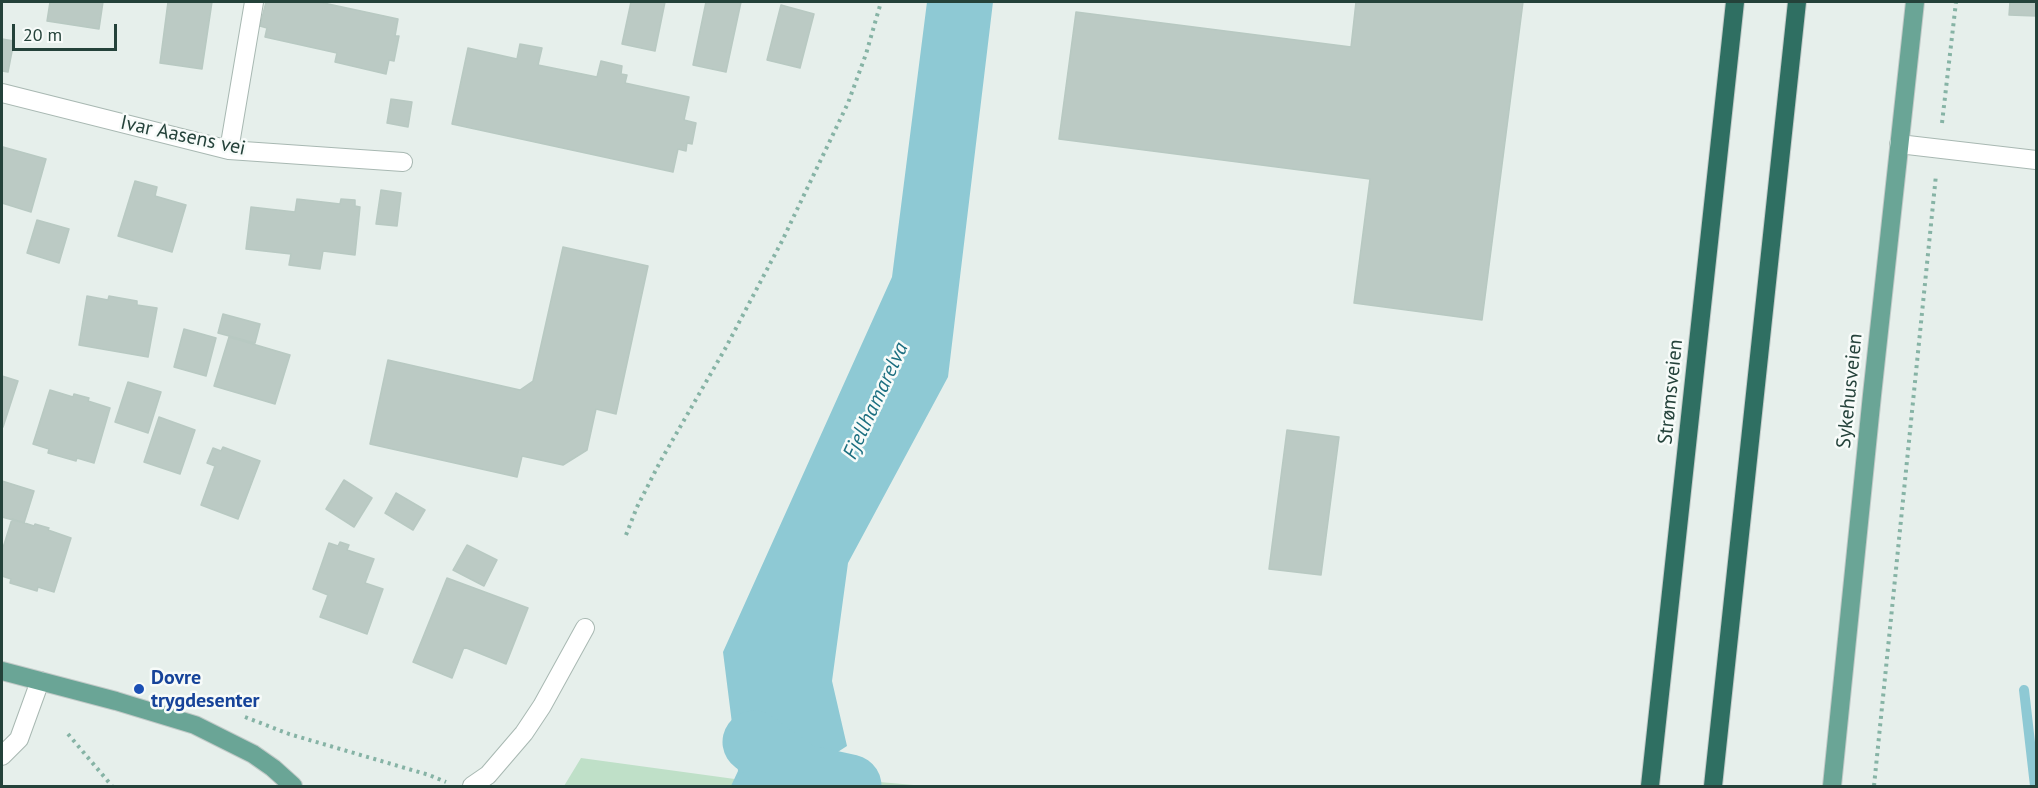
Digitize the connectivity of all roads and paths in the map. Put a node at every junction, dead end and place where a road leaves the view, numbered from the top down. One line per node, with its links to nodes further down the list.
1 (254, 2): 11 (street)
2 (881, 2): 15 (path)
3 (1724, 2): 14 (highway)
4 (1735, 2): 14 (highway, Strømsveien)
5 (1797, 2): 27 (highway)
6 (1915, 2): 9 (main road, Sykehusveien)
7 (1956, 2): 10 (path)
8 (2, 93): 11 (street, Ivar Aasens vei)
9 (1899, 144): 10 (street); 28 (main road, Sykehusveien)
10 (1939, 147): 12 (street); 29 (path)
11 (229, 150): 13 (street, Ivar Aasens vei)
12 (2037, 160)
13 (403, 162)
14 (1695, 382): 26 (highway, Strømsveien)
15 (626, 535)
16 (585, 628): 25 (street)
17 (2, 671): 18 (main road)
18 (40, 681): 21 (street); 24 (main road)
19 (245, 717): 22 (path)
20 (68, 734): 23 (path)
21 (2, 756)
22 (449, 783)
23 (112, 786)
24 (293, 786)
25 (472, 786)
26 (1650, 786)
27 (1713, 786)
28 (1832, 786)
29 (1874, 786)

